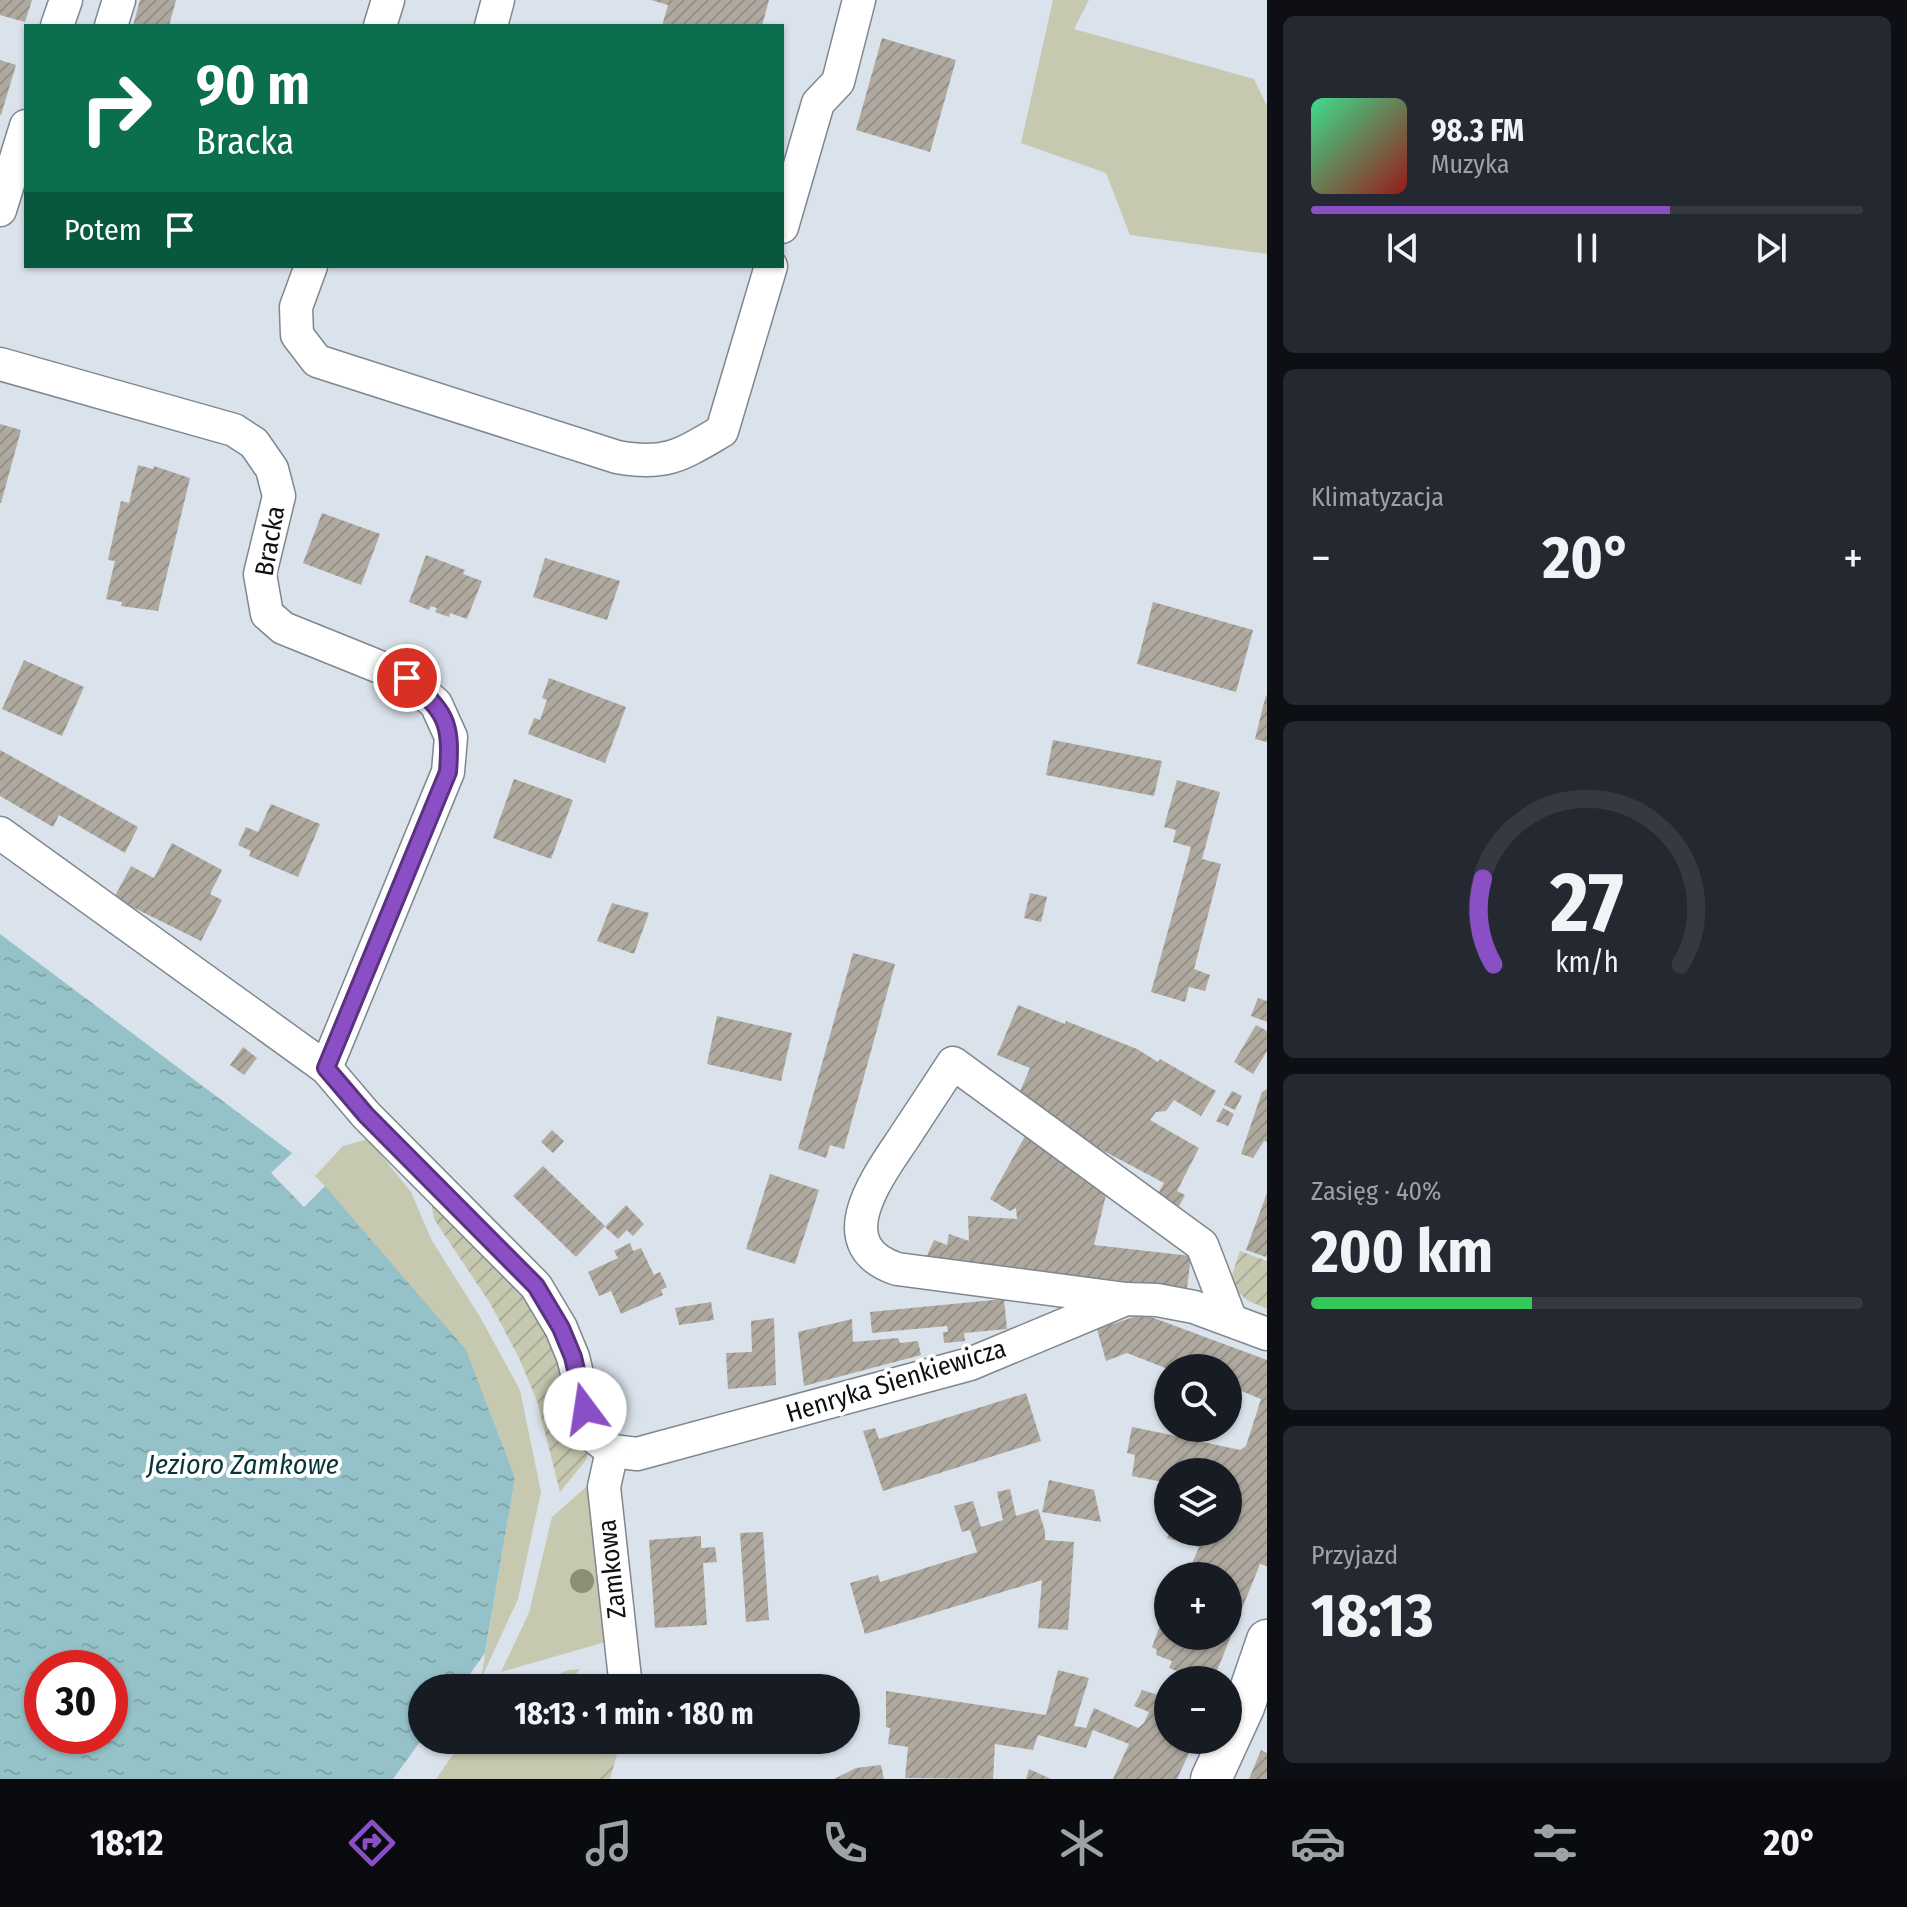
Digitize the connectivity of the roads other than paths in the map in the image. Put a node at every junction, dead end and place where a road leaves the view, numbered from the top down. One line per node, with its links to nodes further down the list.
1 (66, 0): 6 (street)
2 (119, 0): 7 (street)
3 (388, 0): 8 (street)
4 (498, 0): 9 (street)
5 (859, 0): 12 (street)
6 (58, 24)
7 (112, 24)
8 (381, 24)
9 (492, 24)
10 (24, 132): 11 (street)
11 (0, 210)
12 (784, 220)
13 (310, 268): 14 (street)
14 (770, 268)
15 (0, 364): 17 (street, Bracka)
16 (0, 833): 17 (street)
17 (326, 1068): 21 (street)
18 (1126, 1299): 19 (street, Henryka Sienkiewicza); 19 (street); 21 (street, Henryka Sienkiewicza)
19 (1230, 1318): 20 (street, Henryka Sienkiewicza)
20 (1267, 1334)
21 (612, 1451): 23 (street, Zamkowa)
22 (1267, 1640): 24 (main road)
23 (624, 1674)
24 (1255, 1713): 25 (main road)
25 (1211, 1779)

